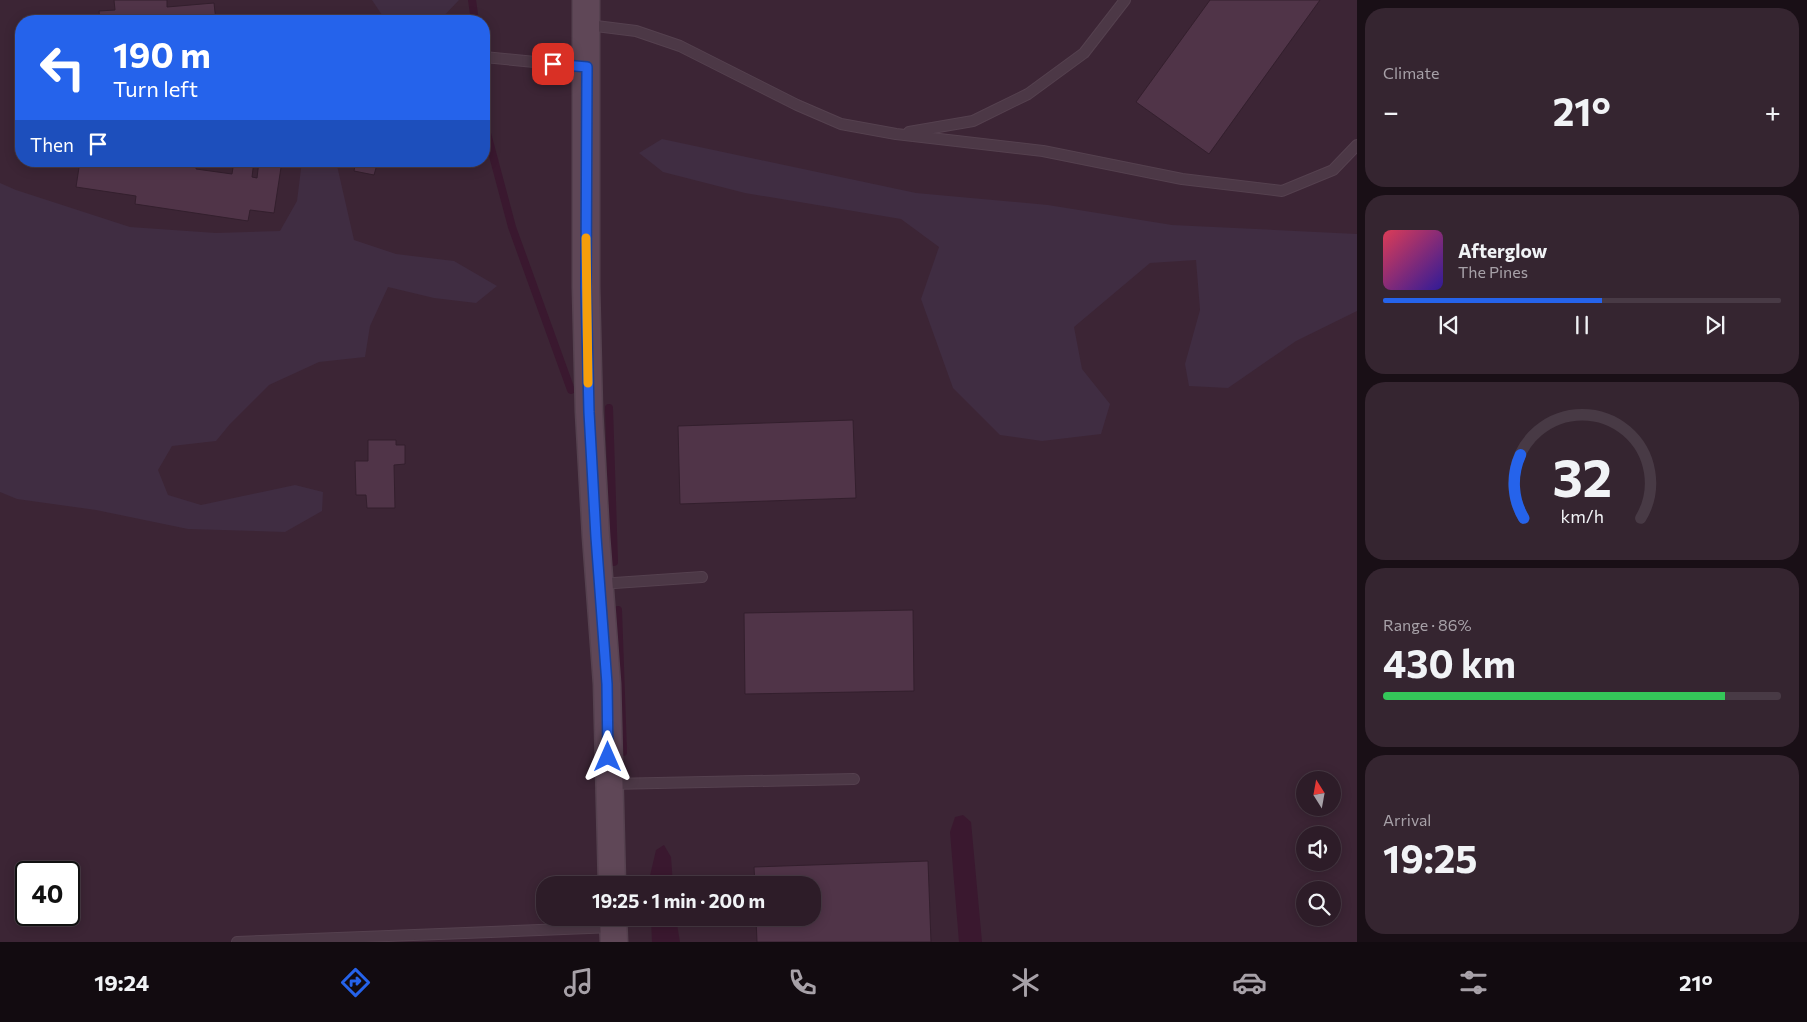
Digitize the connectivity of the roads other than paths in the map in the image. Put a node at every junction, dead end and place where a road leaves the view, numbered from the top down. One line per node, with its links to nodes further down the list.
1 (1125, 0): 5 (lane)
2 (586, 12): 4 (street); 5 (lane)
3 (490, 58): 4 (lane)
4 (587, 67): 8 (street)
5 (896, 134): 6 (lane)
6 (1357, 145)
7 (702, 577): 8 (lane)
8 (599, 584): 10 (street)
9 (854, 779): 10 (lane)
10 (609, 784): 11 (street)
11 (612, 876)
12 (614, 929): 13 (lane)
13 (237, 942)

